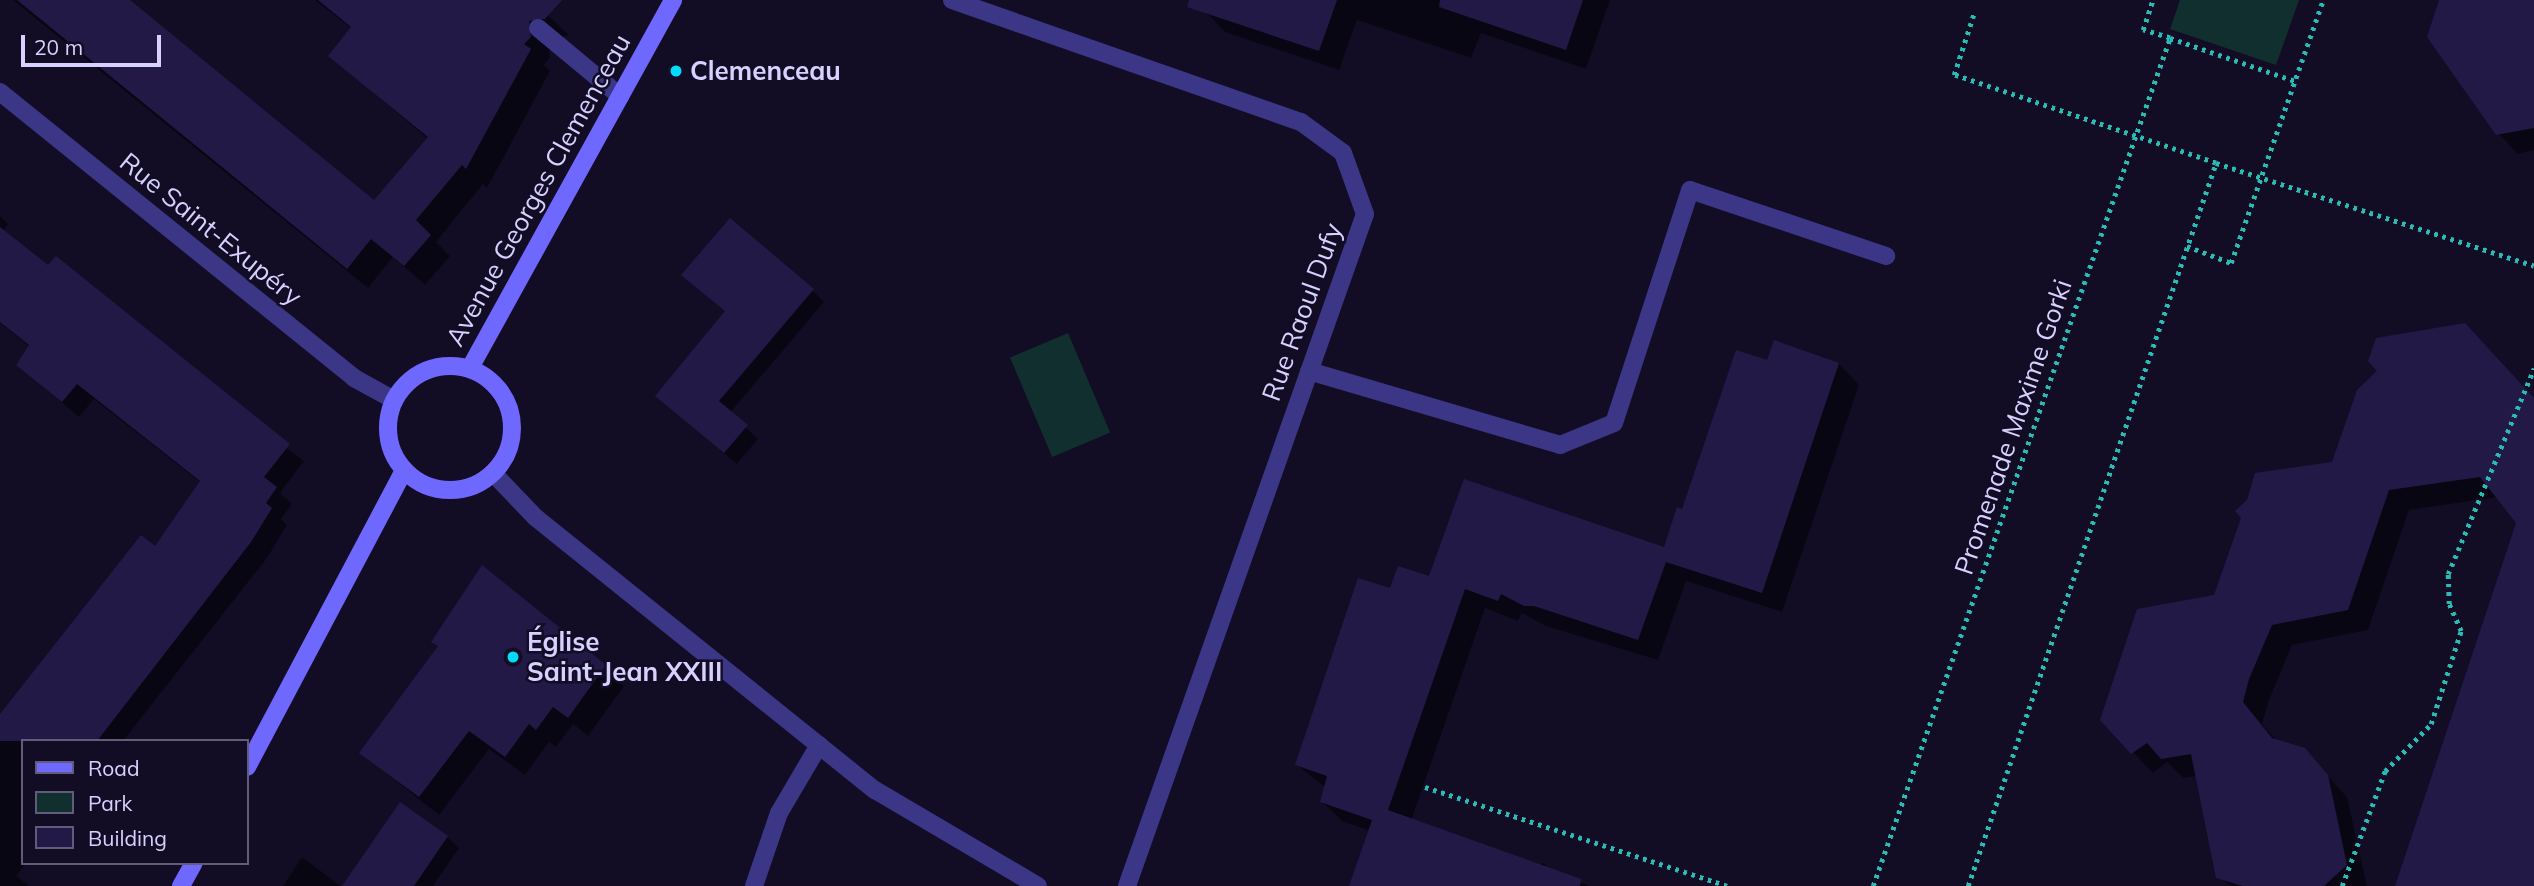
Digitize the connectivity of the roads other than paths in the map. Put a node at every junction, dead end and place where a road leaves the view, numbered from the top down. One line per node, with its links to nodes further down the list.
1 (673, 0): 5 (main road, Avenue Georges Clemenceau)
2 (952, 0): 8 (street, Rue Raoul Dufy)
3 (538, 28): 5 (street)
4 (0, 92): 9 (street, Rue Saint-Exupéry)
5 (620, 96): 7 (main road, Avenue Georges Clemenceau)
6 (1886, 256): 8 (street)
7 (470, 368): 9 (main road); 11 (main road)
8 (1309, 371): 18 (street, Rue Raoul Dufy)
9 (394, 400): 10 (main road)
10 (404, 470): 11 (main road); 13 (main road)
11 (493, 473): 12 (street)
12 (819, 745): 16 (street); 17 (street)
13 (248, 765)
14 (193, 865): 15 (main road)
15 (181, 886)
16 (754, 886)
17 (1038, 886)
18 (1127, 886)

